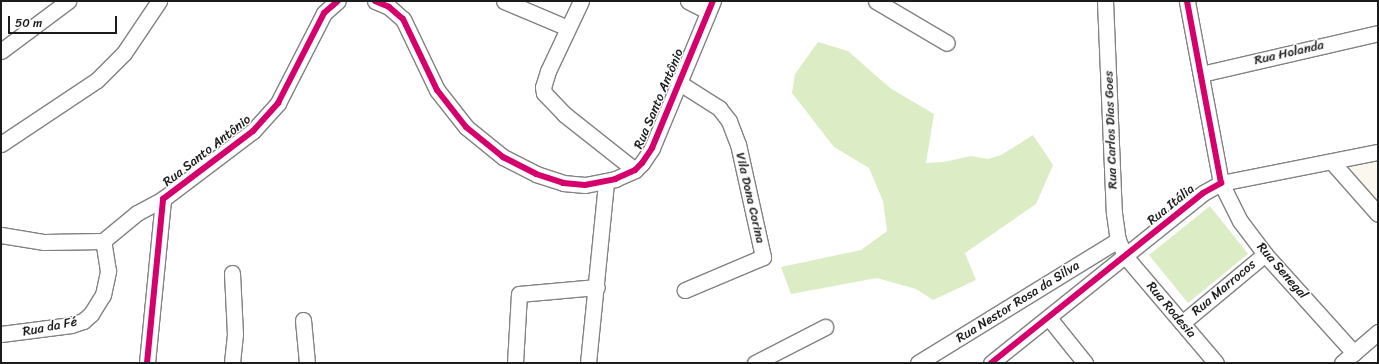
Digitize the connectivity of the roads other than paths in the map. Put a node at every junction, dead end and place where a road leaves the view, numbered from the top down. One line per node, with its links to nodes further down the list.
1 (68, 1): 15 (street)
2 (159, 1): 18 (street)
3 (338, 1): 24 (street, Rua Santo Antônio)
4 (375, 1): 22 (street)
5 (504, 1): 12 (street)
6 (581, 1): 12 (street)
7 (688, 1): 11 (street)
8 (876, 1): 14 (street)
9 (1105, 1): 27 (street, Rua Carlos Dias Goes)
10 (1187, 1): 16 (street)
11 (710, 6): 17 (street, Rua Santo Antônio)
12 (568, 28): 21 (street)
13 (1378, 33): 16 (street, Rua Holanda)
14 (947, 43)
15 (1, 51)
16 (1201, 74): 23 (street)
17 (678, 82): 21 (street, Rua Santo Antônio); 33 (street, Vila Dona Corina)
18 (1, 144)
19 (1378, 152): 20 (street, Rua Itália)
20 (1332, 162): 23 (street, Rua Itália); 25 (street)
21 (636, 170): 22 (street)
22 (606, 182): 32 (street)
23 (1221, 183): 29 (street, Rua Senegal); 30 (street, Rua Itália)
24 (163, 199): 28 (street); 41 (street, Rua Santo Antônio)
25 (1378, 214)
26 (1, 235): 28 (street)
27 (1118, 240): 30 (street, Rua Carlos Dias Goes); 47 (street, Rua Nestor Rosa da Silva)
28 (103, 241): 39 (street, Rua da Fé)
29 (1265, 254): 36 (street, Rua Marrocos); 40 (street, Rua Senegal)
30 (1125, 256): 34 (street, Rua Itália); 36 (street, Rua Rodesia)
31 (232, 273): 42 (street)
32 (597, 287): 44 (street); 45 (street)
33 (685, 290)
34 (1049, 318): 48 (street, Rua Itália); 49 (street)
35 (303, 320): 43 (street)
36 (1182, 323): 50 (street, Rua Rodesia)
37 (825, 327): 46 (street)
38 (1378, 332): 40 (street)
39 (1, 334)
40 (1354, 353): 51 (street)
41 (147, 363)
42 (232, 363)
43 (307, 363)
44 (515, 363)
45 (588, 363)
46 (755, 363)
47 (918, 363)
48 (991, 363)
49 (1085, 363)
50 (1216, 363)
51 (1342, 363)

